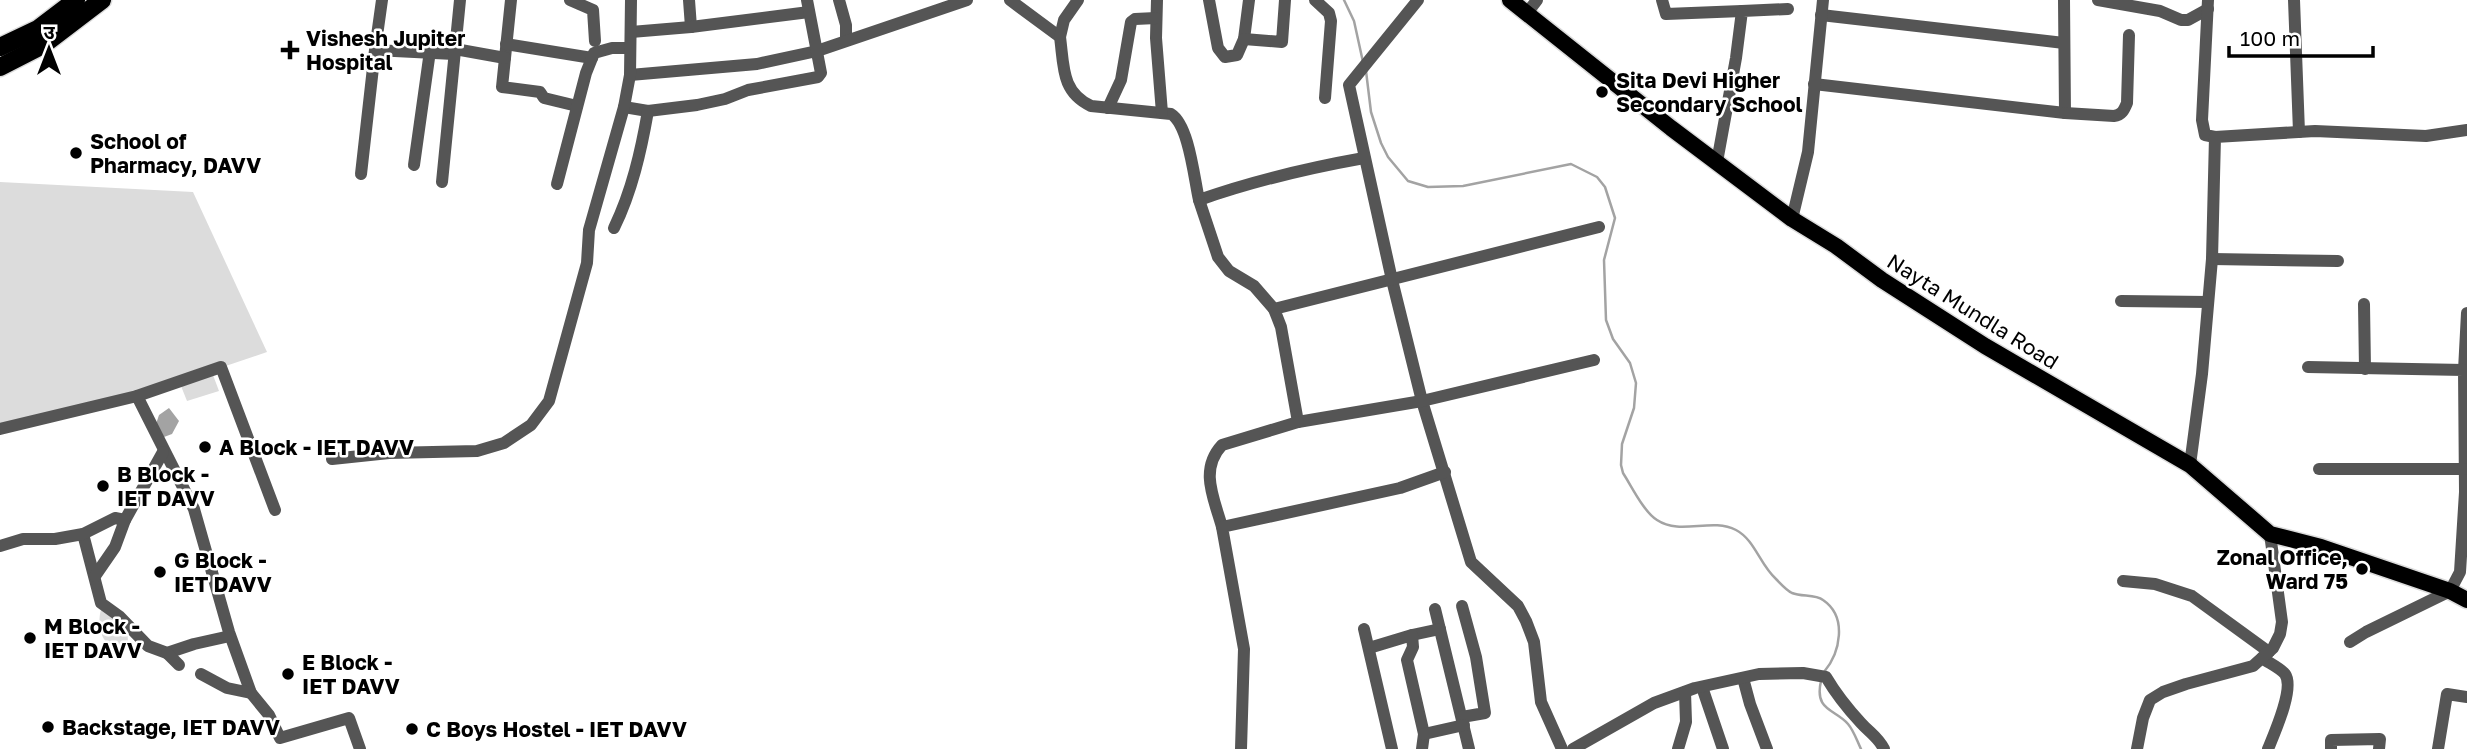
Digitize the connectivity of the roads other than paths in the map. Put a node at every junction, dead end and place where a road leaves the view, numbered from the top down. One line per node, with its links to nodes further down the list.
1 (76, 0): 41 (highway)
2 (102, 0): 49 (highway)
3 (382, 0): 43 (street)
4 (460, 0): 46 (street)
5 (511, 0): 40 (street)
6 (570, 0): 38 (street)
7 (631, 0): 34 (street)
8 (689, 0): 32 (street)
9 (839, 0): 36 (street)
10 (1010, 0): 33 (street)
11 (1078, 0): 33 (street)
12 (1157, 0): 31 (street)
13 (1209, 0): 37 (street)
14 (1249, 0): 37 (street)
15 (1285, 0): 37 (street)
16 (1315, 0): 52 (street)
17 (1418, 0): 62 (street)
18 (1510, 0): 27 (main road, Nayta Mundla Road)
19 (1662, 0): 29 (street)
20 (1824, 0): 30 (street)
21 (2064, 0): 39 (street)
22 (2098, 0): 25 (street)
23 (2294, 0): 60 (street)
24 (960, 1): 36 (street)
25 (2208, 4): 61 (street)
26 (808, 6): 32 (street); 45 (street)
27 (1532, 7): 63 (main road, Nayta Mundla Road)
28 (1788, 9): 29 (street)
29 (1742, 11): 63 (street)
30 (1821, 15): 39 (street); 51 (street)
31 (1156, 18): 55 (street); 57 (street)
32 (691, 27): 34 (street)
33 (1062, 28): 55 (street)
34 (631, 32): 42 (street)
35 (2129, 35): 58 (street)
36 (846, 39): 45 (street)
37 (1244, 39)
38 (594, 41)
39 (2064, 43): 58 (street)
40 (506, 44): 47 (street); 48 (street)
41 (0, 47)
42 (630, 48): 48 (street); 50 (street)
43 (375, 50): 44 (street); 65 (street)
44 (430, 51): 46 (street); 64 (street)
45 (817, 51): 50 (street); 56 (street)
46 (454, 52): 47 (street); 66 (street)
47 (505, 58): 53 (street)
48 (592, 58): 53 (street)
49 (0, 67)
50 (630, 75): 54 (street)
51 (1814, 84): 58 (street); 69 (street)
52 (1325, 98)
53 (577, 106): 67 (street)
54 (624, 107): 56 (street); 89 (street)
55 (1108, 108): 57 (street)
56 (648, 111): 71 (street)
57 (1162, 113): 68 (street)
58 (2065, 113)
59 (2467, 130): 60 (street)
60 (2299, 132): 61 (street)
61 (2215, 136): 72 (street)
62 (1364, 158): 68 (street); 74 (street)
63 (1717, 162): 69 (main road, Nayta Mundla Road)
64 (414, 165)
65 (361, 174)
66 (442, 181)
67 (557, 184)
68 (1199, 200): 78 (street)
69 (1791, 219): 90 (main road, Nayta Mundla Road)
70 (1599, 227): 74 (street)
71 (614, 228)
72 (2212, 259): 73 (street); 76 (street)
73 (2338, 261)
74 (1391, 281): 78 (street); 85 (street)
75 (2121, 301): 76 (street)
76 (2208, 302): 90 (street)
77 (2364, 304): 82 (street)
78 (1274, 309): 86 (street)
79 (2467, 313): 83 (street)
80 (1594, 360): 85 (street)
81 (2308, 367): 82 (street)
82 (2365, 369): 83 (street)
83 (2465, 370): 92 (street)
84 (137, 396): 87 (street); 88 (street); 94 (street)
85 (1422, 401): 86 (street); 93 (street)
86 (1298, 422): 96 (street)
87 (0, 429)
88 (163, 452): 95 (street); 111 (street)
89 (332, 459)
90 (2190, 465): 98 (main road, Nayta Mundla Road)
91 (2319, 469): 92 (street)
92 (2464, 469): 100 (street)
93 (1445, 472): 96 (street); 130 (street)
94 (275, 510)
95 (125, 520): 97 (street); 101 (street)
96 (1223, 527): 126 (street)
97 (83, 534): 99 (street); 101 (street)
98 (2270, 534): 103 (main road, Nayta Mundla Road); 115 (street)
99 (0, 544)
100 (2464, 571): 103 (street)
101 (95, 576): 114 (street)
102 (2123, 581): 115 (street)
103 (2450, 591): 104 (main road, Nayta Mundla Road); 112 (street)
104 (2467, 600)
105 (1462, 606): 107 (street)
106 (1435, 609): 109 (street)
107 (1466, 627): 109 (street); 123 (street)
108 (1364, 629): 113 (street)
109 (1440, 631): 110 (street); 123 (street)
110 (1412, 635): 113 (street); 124 (street)
111 (230, 636): 114 (street); 121 (street)
112 (2350, 642)
113 (1369, 648): 127 (street)
114 (167, 653): 116 (street)
115 (2268, 653): 136 (street); 137 (street)
116 (179, 665)
117 (201, 674): 121 (street)
118 (1743, 678): 119 (street); 134 (street); 135 (street)
119 (1702, 687): 120 (street); 133 (street)
120 (1685, 692): 131 (street); 132 (street)
121 (251, 693): 125 (street)
122 (2467, 697): 140 (street)
123 (1463, 721): 124 (street); 129 (street)
124 (1424, 734): 128 (street)
125 (360, 749)
126 (1241, 749)
127 (1392, 749)
128 (1422, 749)
129 (1469, 749)
130 (1562, 749)
131 (1573, 749)
132 (1678, 749)
133 (1723, 749)
134 (1767, 749)
135 (1884, 749)
136 (2137, 749)
137 (2268, 749)
138 (2331, 749): 139 (street)
139 (2379, 749)
140 (2438, 749)

